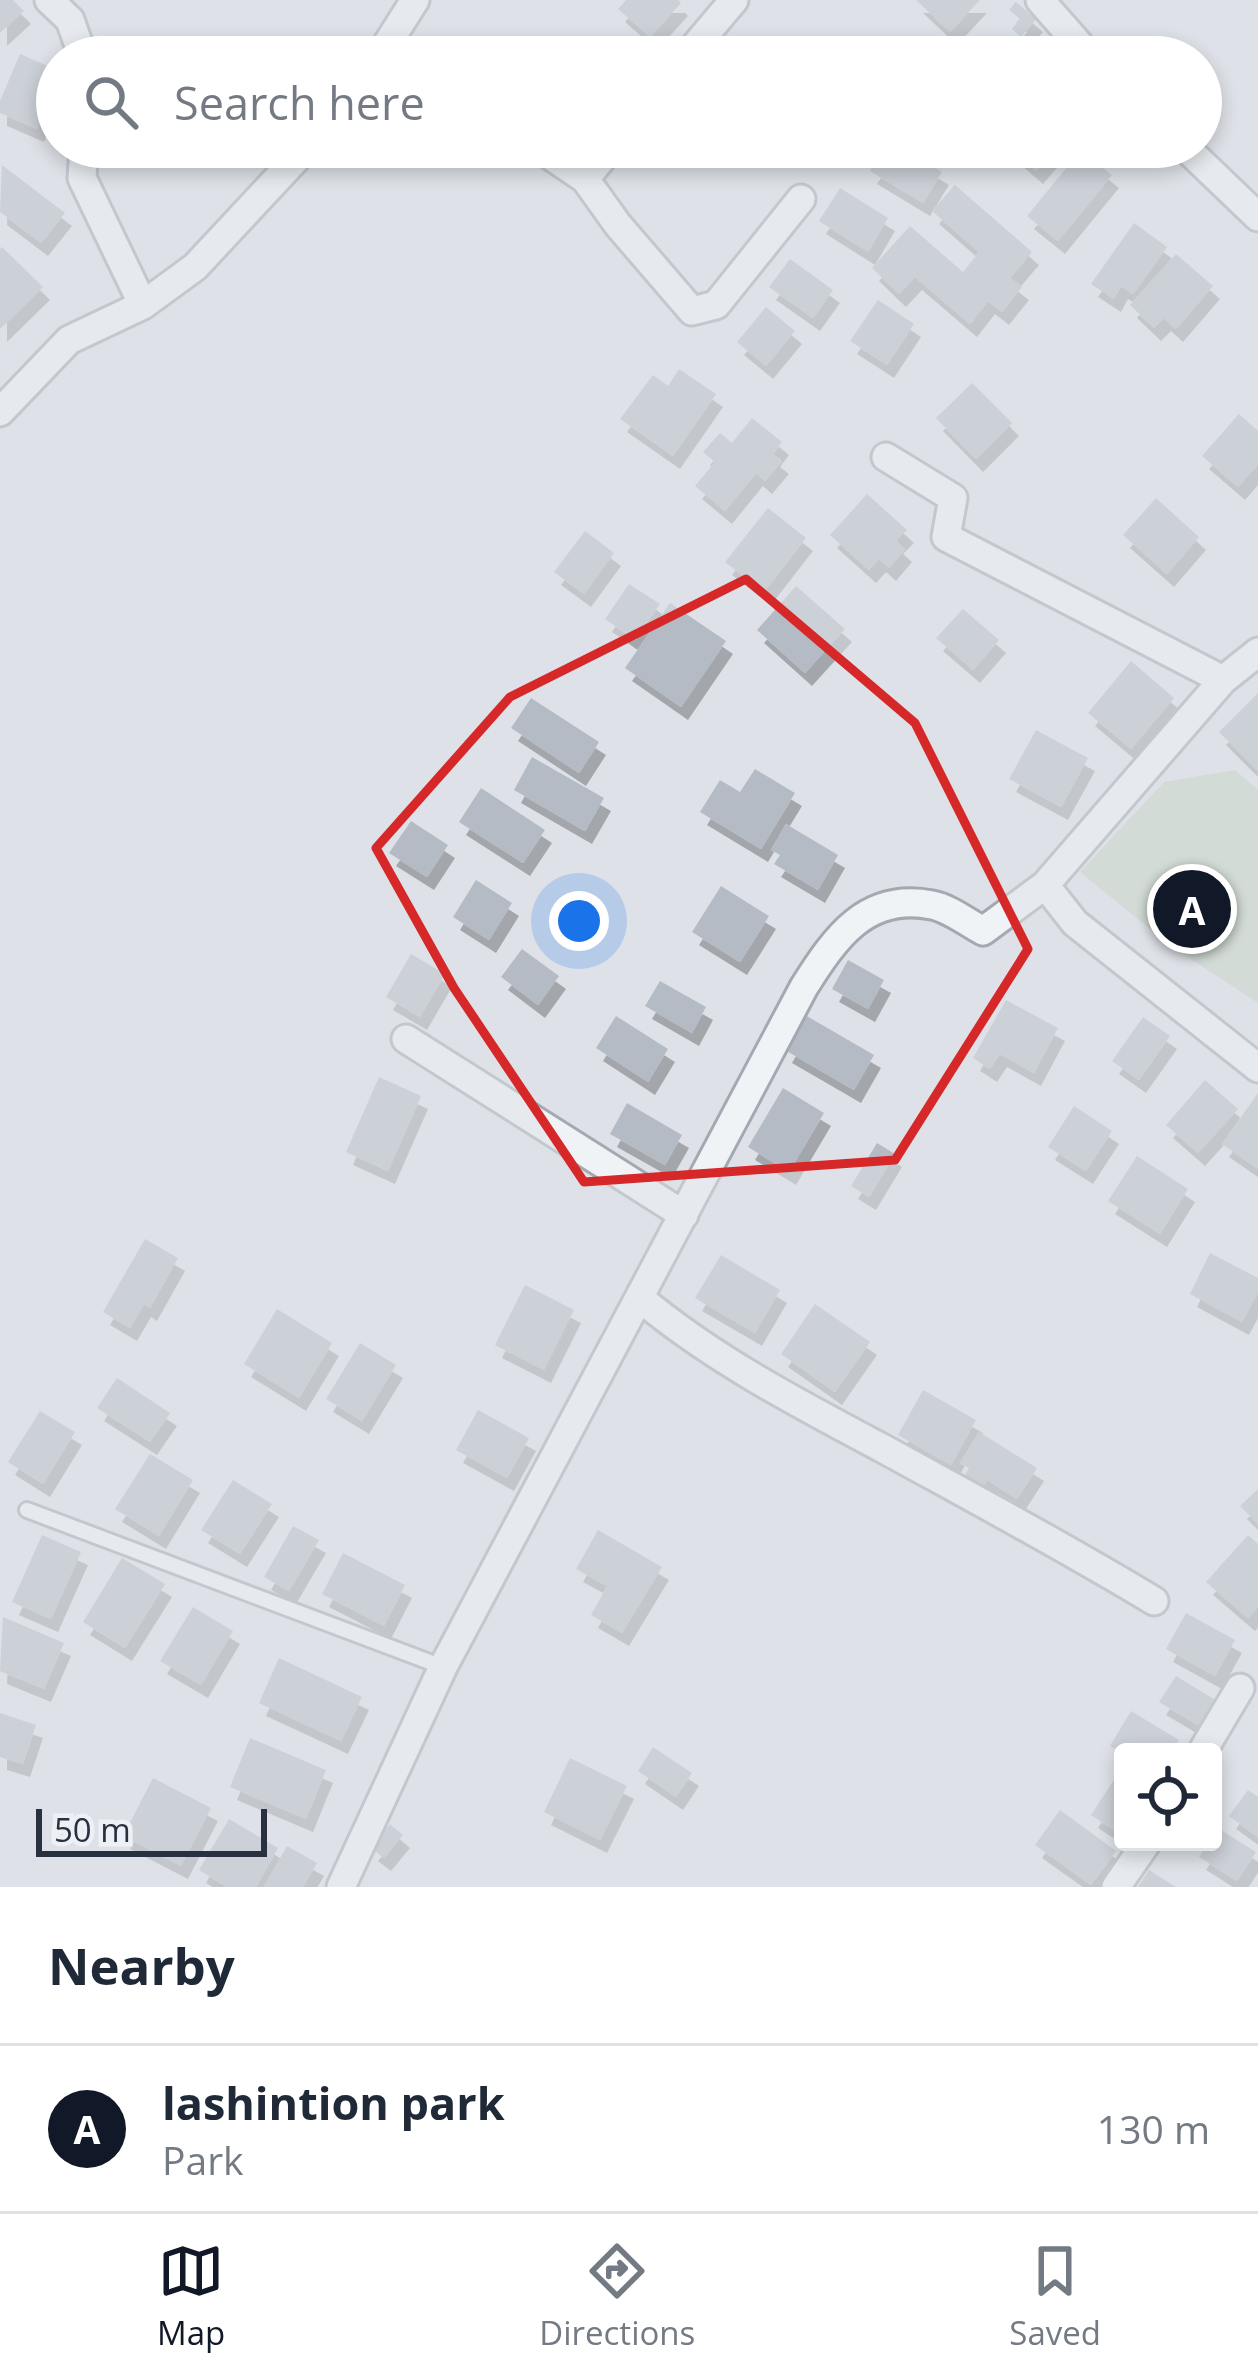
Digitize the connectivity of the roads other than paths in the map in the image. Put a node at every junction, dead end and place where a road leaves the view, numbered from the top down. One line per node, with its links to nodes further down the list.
1 (49, 0): 5 (street)
2 (415, 0): 6 (street)
3 (734, 0): 7 (street)
4 (1040, 0): 8 (street)
5 (76, 36)
6 (399, 36)
7 (704, 36)
8 (1072, 36)
9 (82, 168): 17 (street)
10 (288, 168): 17 (street)
11 (569, 168): 14 (street)
12 (594, 168): 14 (street)
13 (1207, 168): 16 (street)
14 (585, 179): 15 (street)
15 (801, 199)
16 (1258, 217)
17 (142, 305): 18 (street)
18 (0, 412)
19 (886, 457): 21 (street)
20 (1258, 652): 21 (street)
21 (1223, 680): 22 (street)
22 (1045, 885): 24 (street); 25 (street)
23 (406, 1039): 25 (street)
24 (1258, 1068)
25 (684, 1215): 26 (street)
26 (641, 1299): 28 (street); 29 (street)
27 (27, 1510): 29 (lane)
28 (1154, 1601)
29 (443, 1667): 33 (street)
30 (1240, 1688): 31 (street)
31 (1207, 1743)
32 (1141, 1851): 34 (street)
33 (341, 1887)
34 (1116, 1887)

